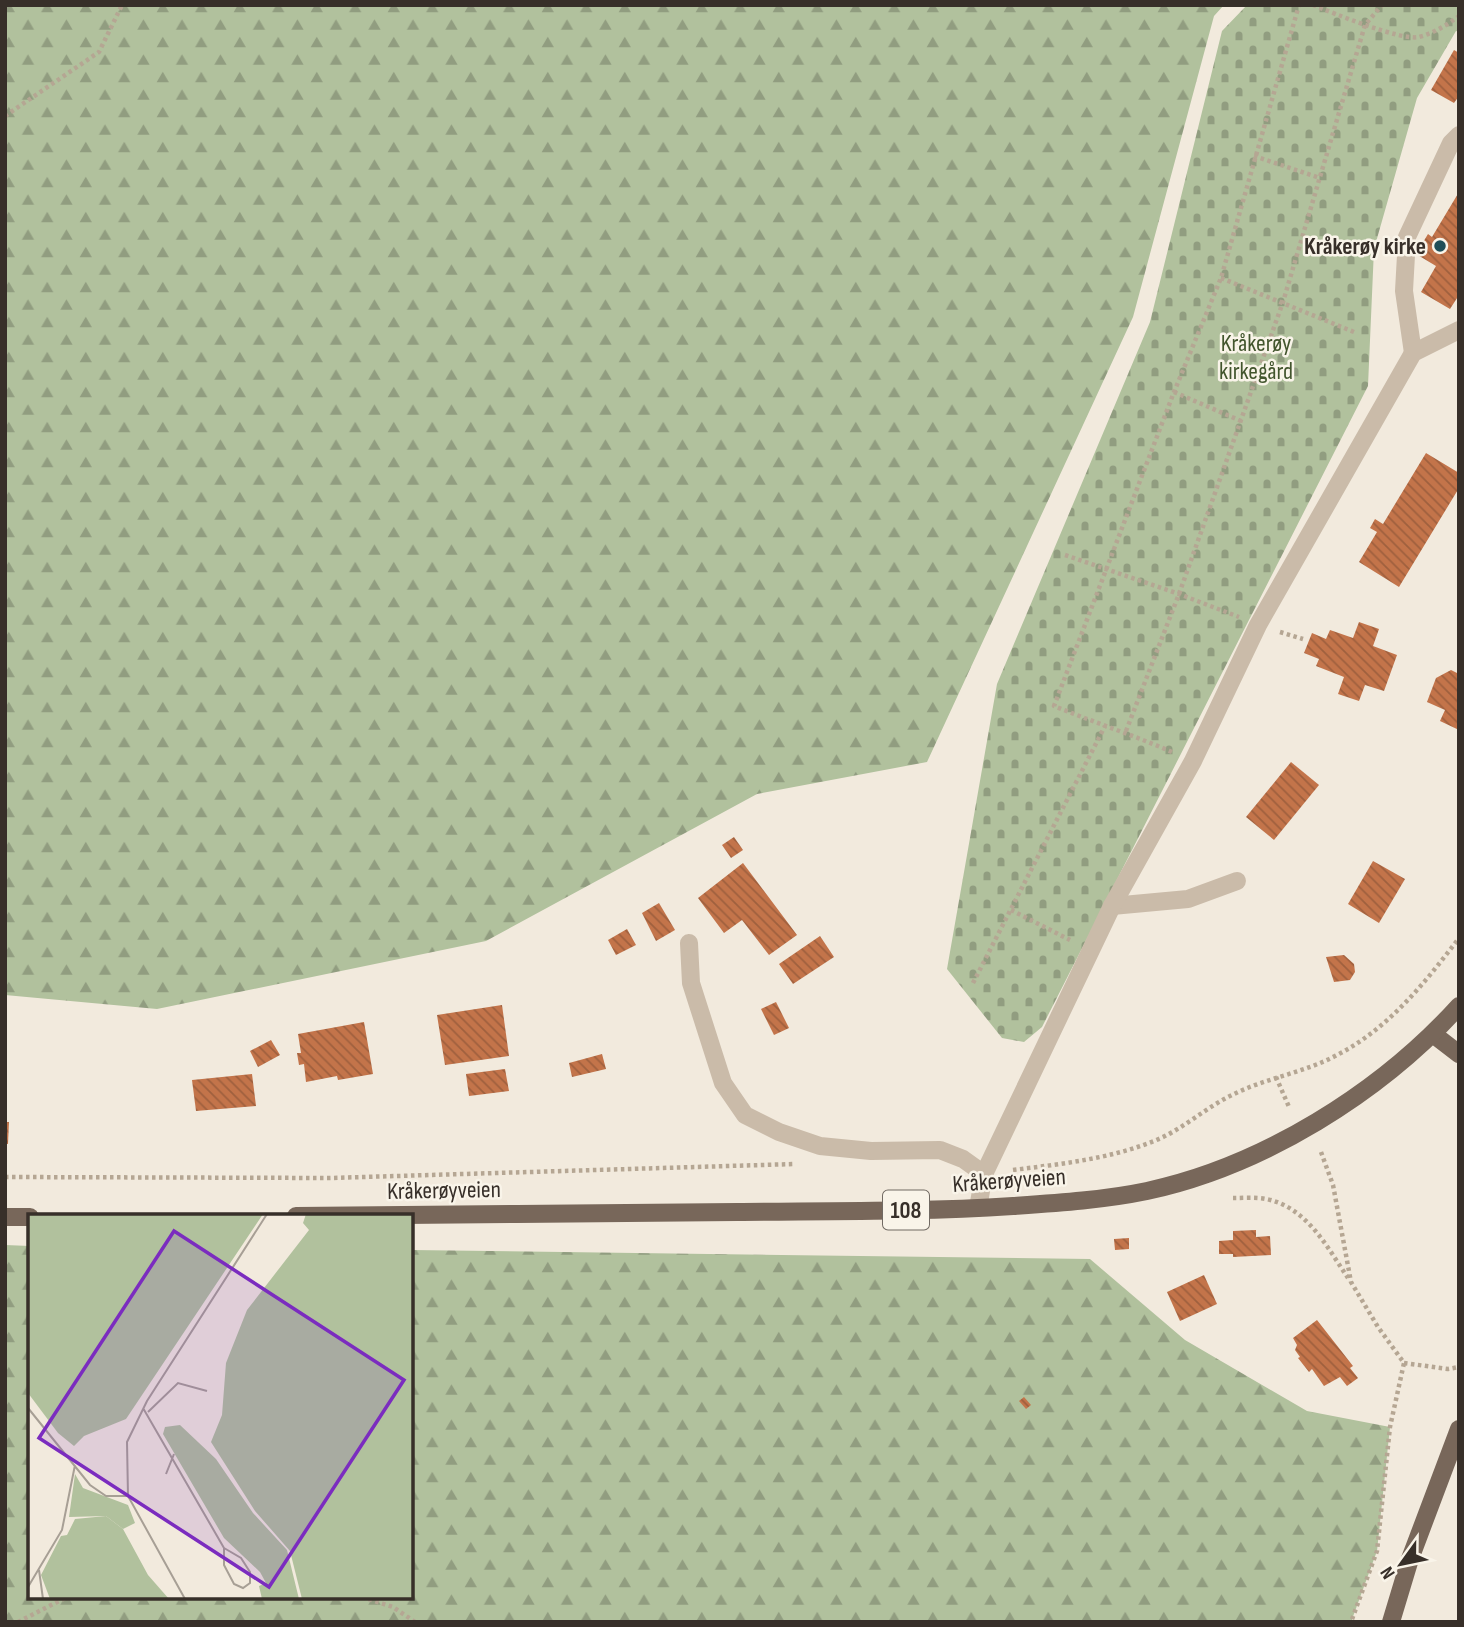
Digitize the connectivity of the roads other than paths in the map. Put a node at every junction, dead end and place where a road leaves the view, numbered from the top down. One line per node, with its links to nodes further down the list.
1 (1459, 135): 3 (lane)
2 (1459, 330): 3 (lane)
3 (1413, 353): 5 (lane)
4 (1237, 881): 5 (lane)
5 (1112, 906): 10 (lane)
6 (689, 943): 10 (lane)
7 (1459, 1006): 8 (main road, Kråkerøyveien / 108)
8 (1433, 1034): 9 (main road); 11 (main road, Kråkerøyveien / 108)
9 (1459, 1054)
10 (984, 1174): 11 (lane)
11 (978, 1208): 12 (main road, Kråkerøyveien / 108)
12 (413, 1215)
13 (5, 1217): 14 (main road)
14 (28, 1217)
15 (1459, 1429): 16 (main road)
16 (1391, 1622)

